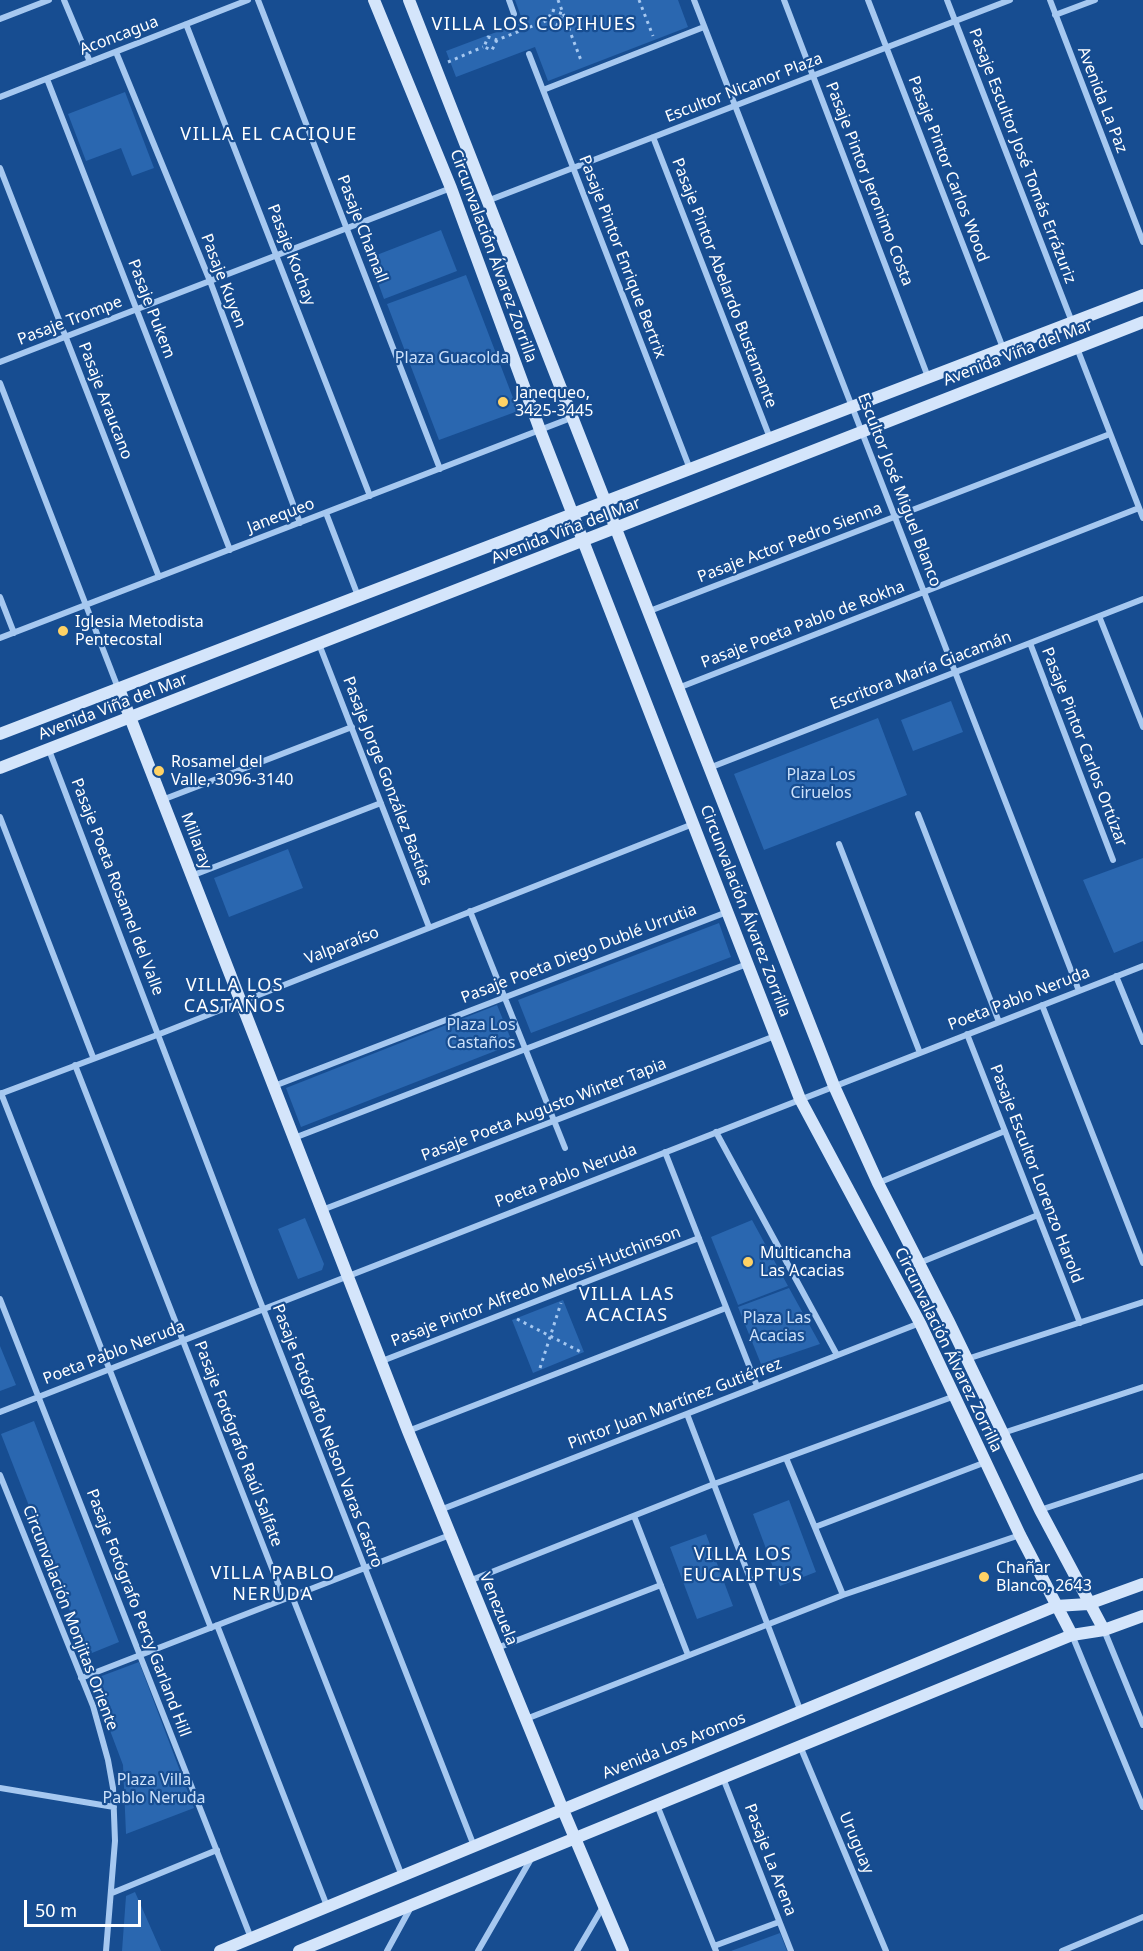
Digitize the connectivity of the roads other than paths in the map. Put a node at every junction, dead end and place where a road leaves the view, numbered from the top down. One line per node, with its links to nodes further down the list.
1 (49, 0): 17 (street)
2 (64, 0): 24 (street)
3 (248, 0): 19 (street, Aconcagua)
4 (258, 0): 35 (street, Pasaje Chamall)
5 (374, 0): 33 (street, Circunvalación Álvarez Zorrilla)
6 (409, 0): 34 (street, Circunvalación Álvarez Zorrilla)
7 (509, 0): 15 (street)
8 (694, 0): 20 (street, Escultor José Miguel Blanco)
9 (784, 0): 25 (street, Pasaje Pintor Jeronimo Costa)
10 (868, 0): 21 (street, Pasaje Pintor Carlos Wood)
11 (947, 0): 18 (street, Pasaje Escultor José Tomás Errázuriz)
12 (1010, 0): 18 (street, Escultor Nicanor Plaza)
13 (1050, 0): 16 (street, Avenida La Paz)
14 (1095, 0): 16 (street)
15 (514, 14)
16 (1055, 15): 36 (street, Avenida La Paz)
17 (0, 19)
18 (955, 21): 21 (street, Escultor Nicanor Plaza); 41 (street, Pasaje Escultor José Tomás Errázuriz)
19 (186, 24): 22 (street, Aconcagua); 37 (street, Pasaje Kochay)
20 (704, 27): 27 (street); 29 (street, Escultor José Miguel Blanco)
21 (886, 48): 25 (street, Escultor Nicanor Plaza); 44 (street, Pasaje Pintor Carlos Wood)
22 (116, 52): 24 (street, Aconcagua); 38 (street, Pasaje Kuyen)
23 (529, 54): 27 (street, Pasaje Pintor Enrique Bertrix)
24 (90, 62): 26 (street, Aconcagua)
25 (814, 76): 29 (street, Escultor Nicanor Plaza); 47 (street, Pasaje Pintor Jeronimo Costa)
26 (47, 79): 28 (street, Aconcagua); 40 (street, Pasaje Pukem)
27 (543, 90): 32 (street, Pasaje Pintor Enrique Bertrix)
28 (0, 97)
29 (735, 106): 30 (street, Escultor Nicanor Plaza); 49 (street, Escultor José Miguel Blanco)
30 (653, 137): 32 (street, Escultor Nicanor Plaza); 54 (street, Pasaje Pintor Abelardo Bustamante)
31 (0, 168): 43 (street, Pasaje Araucano)
32 (573, 168): 34 (street, Escultor Nicanor Plaza); 56 (street, Pasaje Pintor Enrique Bertrix)
33 (451, 188): 35 (street, Pasaje Trompe); 51 (street, Circunvalación Álvarez Zorrilla)
34 (487, 201): 50 (street, Circunvalación Álvarez Zorrilla)
35 (346, 228): 37 (street, Pasaje Trompe); 55 (street, Pasaje Chamall)
36 (1143, 242)
37 (277, 255): 38 (street, Pasaje Trompe); 57 (street, Pasaje Kochay)
38 (210, 281): 40 (street, Pasaje Trompe); 64 (street, Pasaje Kuyen)
39 (1143, 295): 41 (street, Avenida Viña del Mar)
40 (137, 309): 43 (street, Pasaje Trompe); 67 (street, Pasaje Pukem)
41 (1072, 322): 44 (street, Avenida Viña del Mar)
42 (1143, 322): 45 (street, Avenida Viña del Mar)
43 (66, 337): 46 (street, Pasaje Trompe); 68 (street, Pasaje Araucano)
44 (1003, 348): 47 (street, Avenida Viña del Mar)
45 (1077, 348): 52 (street, Avenida Viña del Mar); 53 (street)
46 (0, 362)
47 (928, 377): 49 (street, Avenida Viña del Mar)
48 (0, 383): 73 (street, Millaray)
49 (852, 406): 52 (street, Escultor José Miguel Blanco); 54 (street, Avenida Viña del Mar)
50 (571, 418): 51 (street, Janequeo); 58 (street, Circunvalación Álvarez Zorrilla)
51 (540, 430): 55 (street, Janequeo); 61 (street, Circunvalación Álvarez Zorrilla)
52 (862, 432): 62 (street, Escultor José Miguel Blanco); 65 (street, Avenida Viña del Mar)
53 (1110, 434): 59 (street); 62 (street, Pasaje Actor Pedro Sienna)
54 (770, 438): 56 (street, Avenida Viña del Mar)
55 (440, 469): 57 (street, Janequeo)
56 (690, 469): 58 (street, Avenida Viña del Mar)
57 (370, 496): 60 (street, Janequeo)
58 (604, 502): 61 (street, Avenida Viña del Mar); 65 (street, Circunvalación Álvarez Zorrilla)
59 (1139, 508): 63 (street); 69 (street, Pasaje Poeta Pablo de Rokha)
60 (326, 513): 64 (street, Janequeo); 70 (street)
61 (573, 514): 66 (street, Circunvalación Álvarez Zorrilla); 70 (street, Avenida Viña del Mar)
62 (895, 517): 69 (street, Escultor José Miguel Blanco); 74 (street, Pasaje Actor Pedro Sienna)
63 (1143, 518)
64 (300, 523): 67 (street, Janequeo)
65 (615, 529): 66 (street, Avenida Viña del Mar); 74 (street, Circunvalación Álvarez Zorrilla)
66 (583, 541): 79 (street, Avenida Viña del Mar); 94 (street, Circunvalación Álvarez Zorrilla)
67 (230, 549): 68 (street, Janequeo)
68 (159, 577): 73 (street, Janequeo)
69 (924, 592): 80 (street, Escultor José Miguel Blanco); 82 (street, Pasaje Poeta Pablo de Rokha)
70 (359, 596): 81 (street, Avenida Viña del Mar)
71 (0, 597): 76 (street)
72 (1143, 598): 75 (street, Escritora María Giacamán)
73 (86, 605): 76 (street, Janequeo); 81 (street, Millaray)
74 (647, 612): 82 (street, Circunvalación Álvarez Zorrilla)
75 (1099, 616): 78 (street, Escritora María Giacamán); 85 (street)
76 (14, 633): 77 (street, Janequeo)
77 (0, 638)
78 (1030, 643): 80 (street, Escritora María Giacamán); 96 (street, Pasaje Pintor Carlos Ortúzar)
79 (320, 644): 83 (street, Avenida Viña del Mar); 84 (street, Pasaje Jorge González Bastías)
80 (955, 672): 89 (street, Escritora María Giacamán); 104 (street, Escultor José Miguel Blanco)
81 (119, 688): 83 (street, Millaray); 86 (street, Avenida Viña del Mar)
82 (678, 688): 89 (street, Circunvalación Álvarez Zorrilla)
83 (130, 718): 87 (street, Avenida Viña del Mar); 90 (street, Millaray)
84 (352, 727): 90 (street); 91 (street, Pasaje Jorge González Bastías)
85 (1143, 728)
86 (0, 734)
87 (49, 750): 88 (street, Avenida Viña del Mar); 110 (street, Pasaje Poeta Rosamel del Valle)
88 (0, 768)
89 (709, 768): 118 (street, Circunvalación Álvarez Zorrilla)
90 (162, 800): 97 (street, Millaray)
91 (381, 802): 97 (street); 100 (street, Pasaje Jorge González Bastías)
92 (918, 814): 108 (street)
93 (0, 817): 115 (street)
94 (693, 824): 98 (street, Valparaíso); 99 (street, Circunvalación Álvarez Zorrilla)
95 (839, 844): 114 (street)
96 (1113, 860)
97 (191, 876): 106 (street, Millaray)
98 (470, 911): 100 (street, Valparaíso); 105 (street)
99 (727, 911): 101 (street, Circunvalación Álvarez Zorrilla); 105 (street, Pasaje Poeta Diego Dublé Urrutia)
100 (429, 927): 106 (street, Valparaíso)
101 (747, 964): 111 (street, Circunvalación Álvarez Zorrilla); 113 (street)
102 (1143, 966): 103 (street, Poeta Pablo Neruda)
103 (1116, 976): 104 (street, Poeta Pablo Neruda); 112 (street)
104 (1079, 991): 107 (street, Poeta Pablo Neruda)
105 (505, 997): 113 (street); 117 (street, Pasaje Poeta Diego Dublé Urrutia)
106 (240, 1000): 110 (street, Valparaíso); 117 (street, Millaray)
107 (1042, 1005): 108 (street, Poeta Pablo Neruda); 132 (street)
108 (999, 1022): 109 (street, Poeta Pablo Neruda)
109 (967, 1034): 114 (street, Poeta Pablo Neruda); 122 (street, Pasaje Escultor Lorenzo Harold)
110 (157, 1035): 115 (street, Valparaíso); 137 (street, Pasaje Fotógrafo Nelson Varas Castro)
111 (775, 1036): 120 (street, Circunvalación Álvarez Zorrilla); 121 (street, Pasaje Poeta Augusto Winter Tapia)
112 (1143, 1042)
113 (525, 1049): 121 (street); 124 (street)
114 (920, 1053): 118 (street, Poeta Pablo Neruda)
115 (93, 1058): 116 (street, Valparaíso)
116 (75, 1065): 119 (street, Valparaíso); 140 (street, Pasaje Fotógrafo Raúl Salfate)
117 (273, 1086): 124 (street, Millaray)
118 (834, 1086): 120 (street, Poeta Pablo Neruda); 127 (street, Circunvalación Álvarez Zorrilla)
119 (1, 1093): 144 (street)
120 (800, 1099): 123 (street, Poeta Pablo Neruda); 138 (street, Circunvalación Álvarez Zorrilla)
121 (554, 1121): 125 (street); 128 (street, Pasaje Poeta Augusto Winter Tapia)
122 (1005, 1131): 127 (street); 129 (street, Pasaje Escultor Lorenzo Harold)
123 (716, 1132): 126 (street, Poeta Pablo Neruda); 141 (street)
124 (294, 1138): 128 (street, Millaray)
125 (565, 1148)
126 (665, 1152): 130 (street); 133 (street, Poeta Pablo Neruda)
127 (878, 1183): 131 (street, Circunvalación Álvarez Zorrilla)
128 (321, 1210): 133 (street, Millaray)
129 (1038, 1215): 131 (street); 139 (street, Pasaje Escultor Lorenzo Harold)
130 (699, 1238): 136 (street); 143 (street, Pasaje Pintor Alfredo Melossi Hutchinson)
131 (919, 1263): 142 (street, Circunvalación Álvarez Zorrilla)
132 (1143, 1263)
133 (348, 1276): 137 (street, Poeta Pablo Neruda); 143 (street, Venezuela)
134 (0, 1299): 148 (street, Pasaje Fotógrafo Percy Garland Hill)
135 (1143, 1302): 139 (street)
136 (726, 1308): 145 (street); 151 (street)
137 (263, 1310): 140 (street, Poeta Pablo Neruda); 164 (street, Pasaje Fotógrafo Nelson Varas Castro)
138 (920, 1323): 141 (street, Pintor Juan Martínez Gutiérrez); 147 (street, Circunvalación Álvarez Zorrilla)
139 (1080, 1323): 142 (street)
140 (183, 1341): 144 (street, Poeta Pablo Neruda); 170 (street, Pasaje Fotógrafo Raúl Salfate)
141 (837, 1355): 145 (street, Pintor Juan Martínez Gutiérrez)
142 (968, 1359): 152 (street, Circunvalación Álvarez Zorrilla)
143 (382, 1361): 151 (street, Venezuela)
144 (109, 1369): 148 (street, Poeta Pablo Neruda); 175 (street)
145 (757, 1386): 150 (street, Pintor Juan Martínez Gutiérrez)
146 (1143, 1387): 152 (street)
147 (955, 1396): 153 (street); 154 (street, Circunvalación Álvarez Zorrilla)
148 (38, 1397): 149 (street, Poeta Pablo Neruda); 179 (street, Pasaje Fotógrafo Percy Garland Hill)
149 (0, 1412)
150 (687, 1414): 157 (street); 158 (street, Pintor Juan Martínez Gutiérrez)
151 (408, 1431): 158 (street, Venezuela)
152 (1003, 1433): 159 (street, Circunvalación Álvarez Zorrilla)
153 (786, 1458): 157 (street); 161 (street)
154 (986, 1462): 161 (street); 163 (street, Circunvalación Álvarez Zorrilla)
155 (0, 1475): 181 (street, Circunvalación Monjitas Oriente)
156 (1143, 1476): 159 (street)
157 (714, 1484): 160 (street); 174 (street)
158 (440, 1510): 162 (street, Venezuela)
159 (1040, 1510): 171 (street, Circunvalación Álvarez Zorrilla)
160 (634, 1516): 165 (street); 167 (street)
161 (815, 1527): 168 (street)
162 (450, 1535): 164 (street); 165 (street, Venezuela)
163 (1020, 1535): 168 (street); 172 (street, Circunvalación Álvarez Zorrilla)
164 (365, 1568): 169 (street); 194 (street, Pasaje Fotógrafo Nelson Varas Castro)
165 (469, 1581): 178 (street, Venezuela)
166 (1143, 1584): 171 (street, Avenida Los Aromos)
167 (661, 1585): 178 (street); 180 (street)
168 (843, 1595): 174 (street)
169 (292, 1596): 170 (street); 197 (street)
170 (284, 1599): 175 (street)
171 (1088, 1604): 172 (street, Avenida Los Aromos); 176 (street, Circunvalación Álvarez Zorrilla)
172 (1056, 1606): 177 (street, Circunvalación Álvarez Zorrilla); 182 (street, Avenida Los Aromos)
173 (1143, 1616): 176 (street)
174 (768, 1624): 180 (street); 182 (street)
175 (214, 1627): 179 (street); 201 (street)
176 (1104, 1630): 177 (street); 183 (street, Circunvalación Álvarez Zorrilla)
177 (1072, 1635): 186 (street); 191 (street, Circunvalación Álvarez Zorrilla)
178 (497, 1649): 184 (street, Venezuela)
179 (140, 1655): 181 (street); 195 (street, Pasaje Fotógrafo Percy Garland Hill)
180 (688, 1655): 184 (street)
181 (81, 1678): 190 (street, Circunvalación Monjitas Oriente)
182 (801, 1712): 192 (street, Avenida Los Aromos)
183 (1141, 1716): 185 (street, Circunvalación Álvarez Zorrilla)
184 (525, 1719): 192 (street, Venezuela)
185 (1143, 1725)
186 (800, 1746): 187 (street); 214 (street, Uruguay)
187 (723, 1778): 189 (street); 203 (street, Pasaje La Arena)
188 (0, 1788): 190 (street)
189 (657, 1805): 193 (street); 205 (street)
190 (114, 1807): 198 (street, Circunvalación Monjitas Oriente)
191 (1143, 1807)
192 (562, 1810): 193 (street, Venezuela); 194 (street, Avenida Los Aromos)
193 (576, 1838): 196 (street); 200 (street, Venezuela)
194 (474, 1846): 197 (street, Avenida Los Aromos)
195 (217, 1850): 198 (street); 204 (street, Pasaje Fotógrafo Percy Garland Hill)
196 (533, 1856): 199 (street); 210 (street)
197 (402, 1876): 201 (street, Avenida Los Aromos)
198 (112, 1893): 206 (street, Circunvalación Monjitas Oriente)
199 (412, 1905): 208 (street); 209 (street)
200 (604, 1905): 211 (street); 212 (street, Venezuela)
201 (327, 1907): 204 (street, Avenida Los Aromos)
202 (1143, 1917): 215 (street)
203 (779, 1922): 205 (street); 213 (street, Pasaje La Arena)
204 (251, 1938): 207 (street, Avenida Los Aromos)
205 (715, 1948)
206 (106, 1951)
207 (220, 1951)
208 (299, 1951)
209 (387, 1951)
210 (478, 1951)
211 (577, 1951)
212 (623, 1951)
213 (791, 1951)
214 (886, 1951)
215 (1062, 1951)

